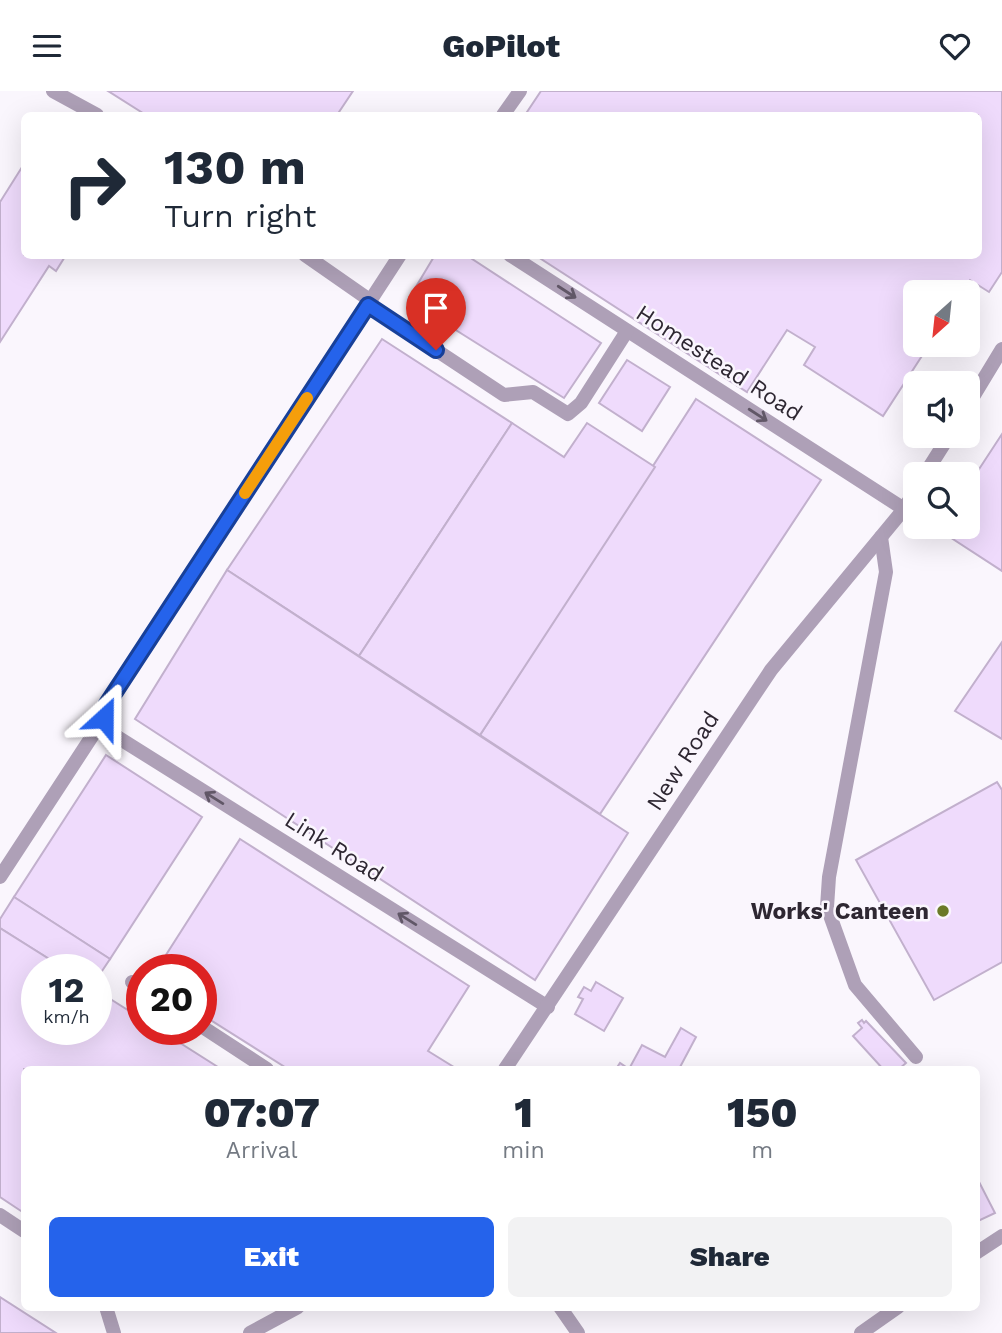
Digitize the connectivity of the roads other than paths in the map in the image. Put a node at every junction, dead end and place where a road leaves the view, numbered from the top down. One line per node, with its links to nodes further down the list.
1 (53, 91): 3 (lane)
2 (520, 91): 4 (lane)
3 (92, 112)
4 (505, 112)
5 (310, 259): 8 (lane)
6 (397, 259): 8 (lane)
7 (516, 259): 9 (lane, Homestead Road, one-way to 9)
8 (369, 303): 9 (lane); 15 (lane)
9 (627, 331): 12 (lane, Homestead Road, one-way to 12)
10 (1002, 349): 11 (lane)
11 (980, 385)
12 (903, 508)
13 (903, 510): 14 (lane, New Road)
14 (881, 537): 17 (lane, New Road); 19 (lane)
15 (104, 718): 16 (lane); 17 (lane, Link Road, one-way to 15)
16 (0, 877)
17 (548, 1007): 21 (lane, New Road)
18 (217, 1036): 20 (lane)
19 (916, 1057)
20 (262, 1066)
21 (507, 1066)
22 (0, 1215): 23 (lane)
23 (21, 1229)
24 (1002, 1236): 25 (lane)
25 (980, 1250)
26 (107, 1311): 30 (lane)
27 (291, 1311): 31 (lane)
28 (563, 1311): 32 (lane)
29 (892, 1311): 33 (lane)
30 (114, 1333)
31 (250, 1333)
32 (578, 1333)
33 (861, 1333)

